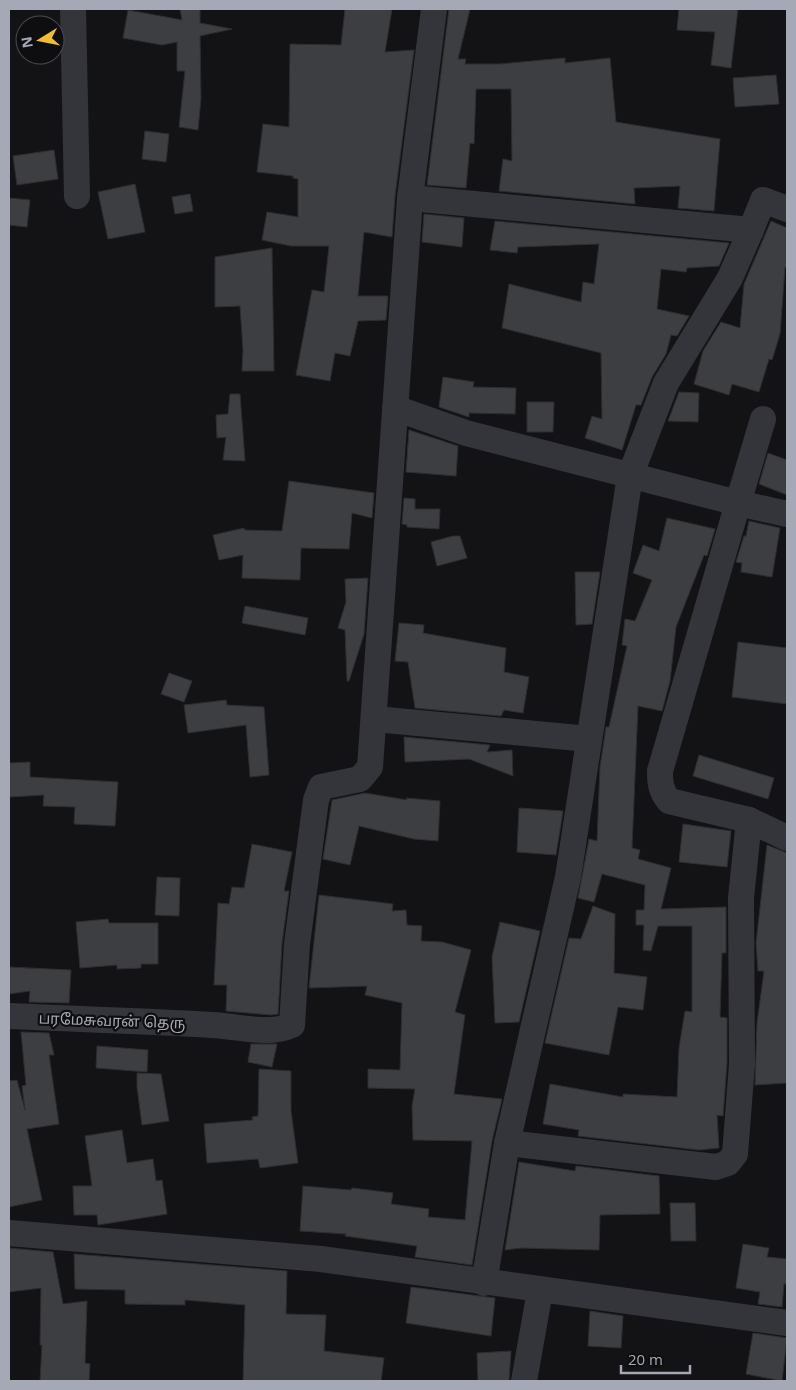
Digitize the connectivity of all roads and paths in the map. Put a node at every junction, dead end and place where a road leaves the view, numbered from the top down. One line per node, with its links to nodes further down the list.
1 (73, 9): 3 (street)
2 (434, 9): 4 (street)
3 (77, 196)
4 (410, 198): 6 (street); 7 (street)
5 (787, 209): 6 (street)
6 (751, 230): 9 (street)
7 (395, 408): 9 (street); 12 (street)
8 (763, 419): 10 (street)
9 (630, 476): 10 (street); 13 (street)
10 (738, 503): 11 (street); 14 (street)
11 (787, 514)
12 (375, 719): 13 (street); 16 (street, பரமேசுவரன் தெரு)
13 (589, 739): 17 (street)
14 (750, 820): 15 (street); 17 (street)
15 (787, 838)
16 (9, 1016)
17 (507, 1143): 19 (street)
18 (9, 1233): 19 (street)
19 (484, 1283): 20 (street)
20 (540, 1291): 21 (street); 22 (street)
21 (787, 1324)
22 (524, 1381)

